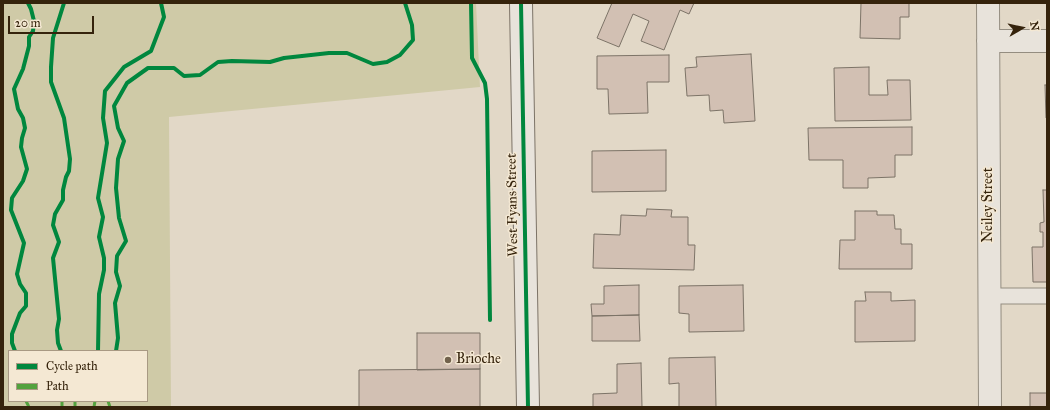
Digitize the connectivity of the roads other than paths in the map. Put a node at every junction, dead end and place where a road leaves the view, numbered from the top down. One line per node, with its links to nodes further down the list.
1 (521, 3): 7 (street, West Fyans Street)
2 (988, 3): 3 (street, Neiley Street)
3 (988, 41): 4 (street); 5 (street, Neiley Street)
4 (1047, 41)
5 (989, 296): 6 (lane); 8 (street, Neiley Street)
6 (1047, 296)
7 (528, 407)
8 (990, 407)

